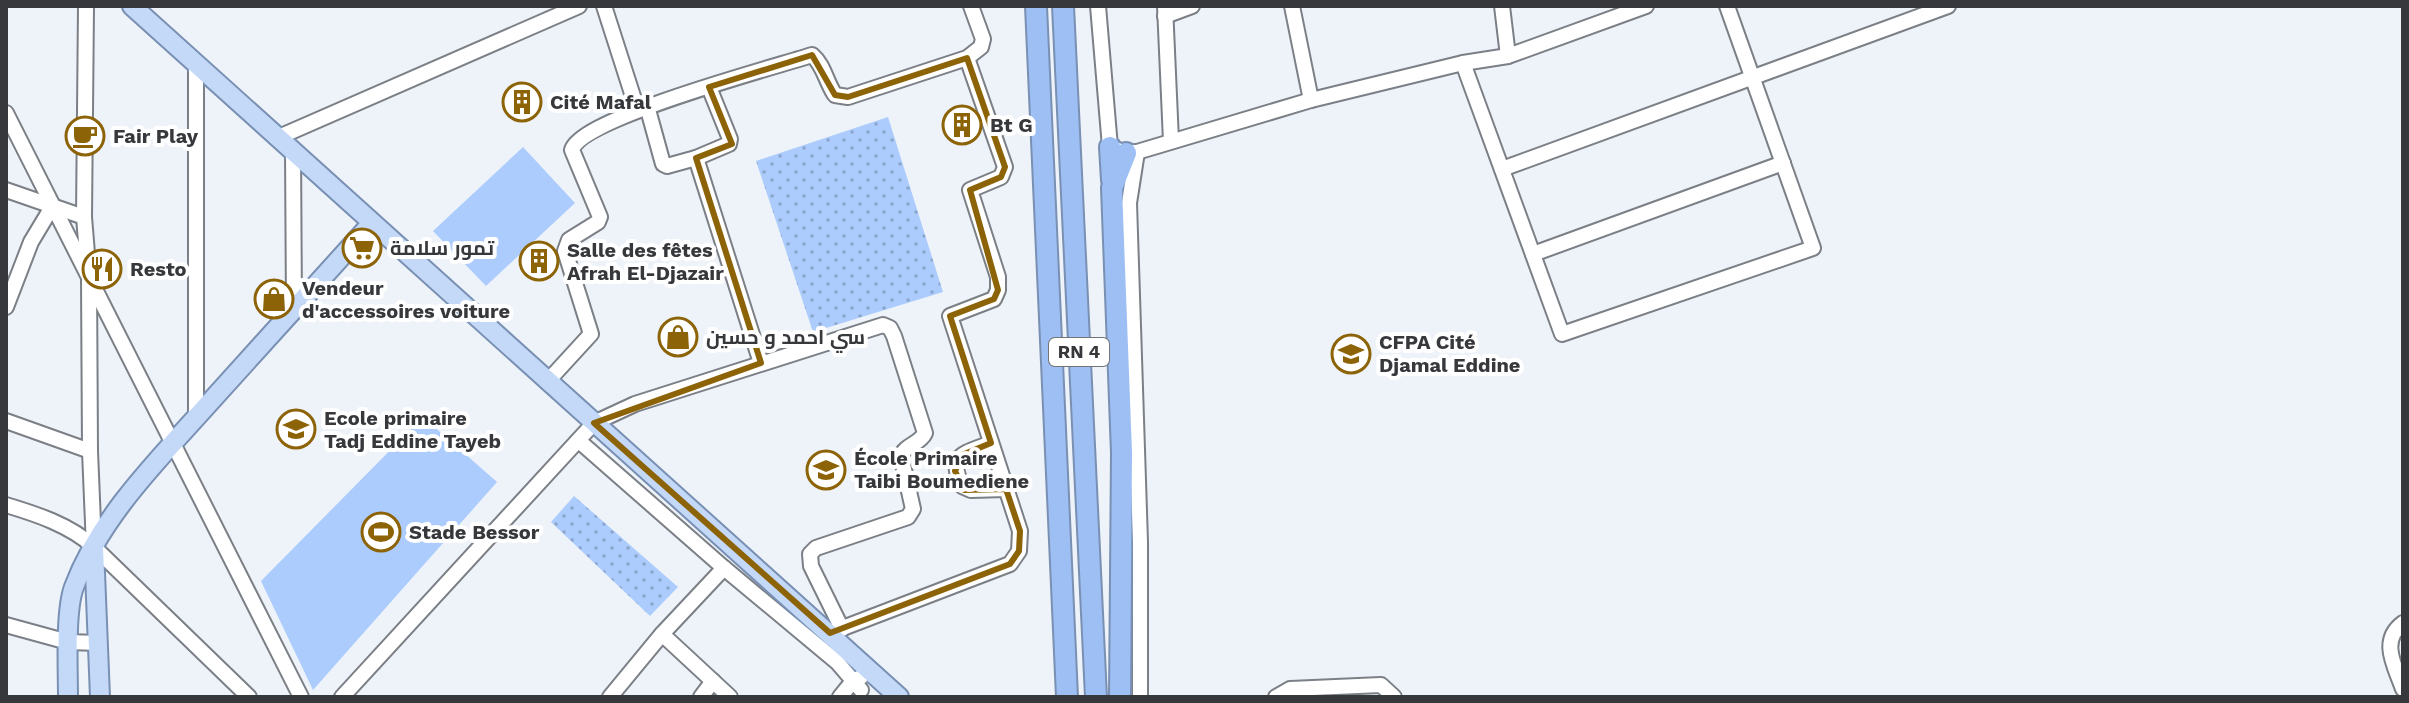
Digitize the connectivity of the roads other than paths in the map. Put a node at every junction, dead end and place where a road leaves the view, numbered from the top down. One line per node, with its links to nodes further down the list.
1 (86, 6): 33 (street)
2 (132, 6): 19 (main road)
3 (579, 6): 26 (street)
4 (604, 6): 23 (street)
5 (971, 6): 17 (street)
6 (1036, 6): 71 (highway, RN 4)
7 (1063, 6): 72 (highway, RN 4)
8 (1098, 6): 27 (street)
9 (1192, 6): 15 (street)
10 (1292, 6): 22 (street)
11 (1502, 6): 16 (street)
12 (1646, 6): 16 (street)
13 (1727, 6): 20 (street)
14 (1948, 6): 20 (street)
15 (1165, 11): 25 (street)
16 (1508, 56): 18 (street)
17 (967, 58): 21 (street); 46 (street)
18 (1463, 63): 22 (street); 30 (street)
19 (196, 66): 26 (main road); 41 (street)
20 (1753, 78): 29 (street); 30 (street)
21 (709, 87): 23 (street); 28 (street)
22 (1311, 100): 25 (street)
23 (642, 108): 28 (street); 40 (street)
24 (6, 113): 32 (street)
25 (1171, 141): 27 (street)
26 (286, 144): 34 (main road); 38 (street)
27 (1124, 150): 73 (highway); 74 (street)
28 (696, 158): 39 (street)
29 (1783, 163): 35 (street); 35 (street)
30 (1502, 169): 35 (street)
31 (6, 190): 32 (street)
32 (52, 207): 33 (street); 36 (street); 37 (street)
33 (84, 217): 36 (street)
34 (371, 224): 38 (main road); 40 (main road)
35 (1533, 254)
36 (89, 278): 44 (street); 47 (street)
37 (6, 307)
38 (294, 309): 41 (main road)
39 (761, 363): 43 (street); 54 (street)
40 (547, 382): 43 (main road)
41 (196, 418): 44 (main road)
42 (6, 421): 47 (street)
43 (594, 423): 45 (street); 54 (main road)
44 (172, 441): 50 (main road); 64 (street)
45 (579, 441): 51 (street); 65 (street)
46 (991, 443): 48 (street); 48 (street)
47 (90, 451): 50 (street)
48 (1006, 489): 54 (street)
49 (6, 505): 50 (street)
50 (94, 547): 56 (main road); 57 (main road); 63 (street)
51 (724, 568): 55 (street); 59 (street)
52 (2403, 623): 60 (street)
53 (6, 625): 56 (street)
54 (836, 631): 59 (main road)
55 (662, 634): 58 (street); 66 (street)
56 (68, 642): 57 (street); 61 (main road)
57 (98, 643): 62 (main road)
58 (713, 681): 67 (street); 68 (street)
59 (861, 683): 69 (street); 70 (main road)
60 (2403, 689)
61 (68, 697)
62 (100, 697)
63 (249, 697)
64 (301, 697)
65 (342, 697)
66 (610, 697)
67 (701, 697)
68 (730, 697)
69 (840, 697)
70 (899, 697)
71 (1067, 697)
72 (1096, 697)
73 (1120, 697)
74 (1140, 697)
75 (1276, 697): 76 (street)
76 (1394, 697)

